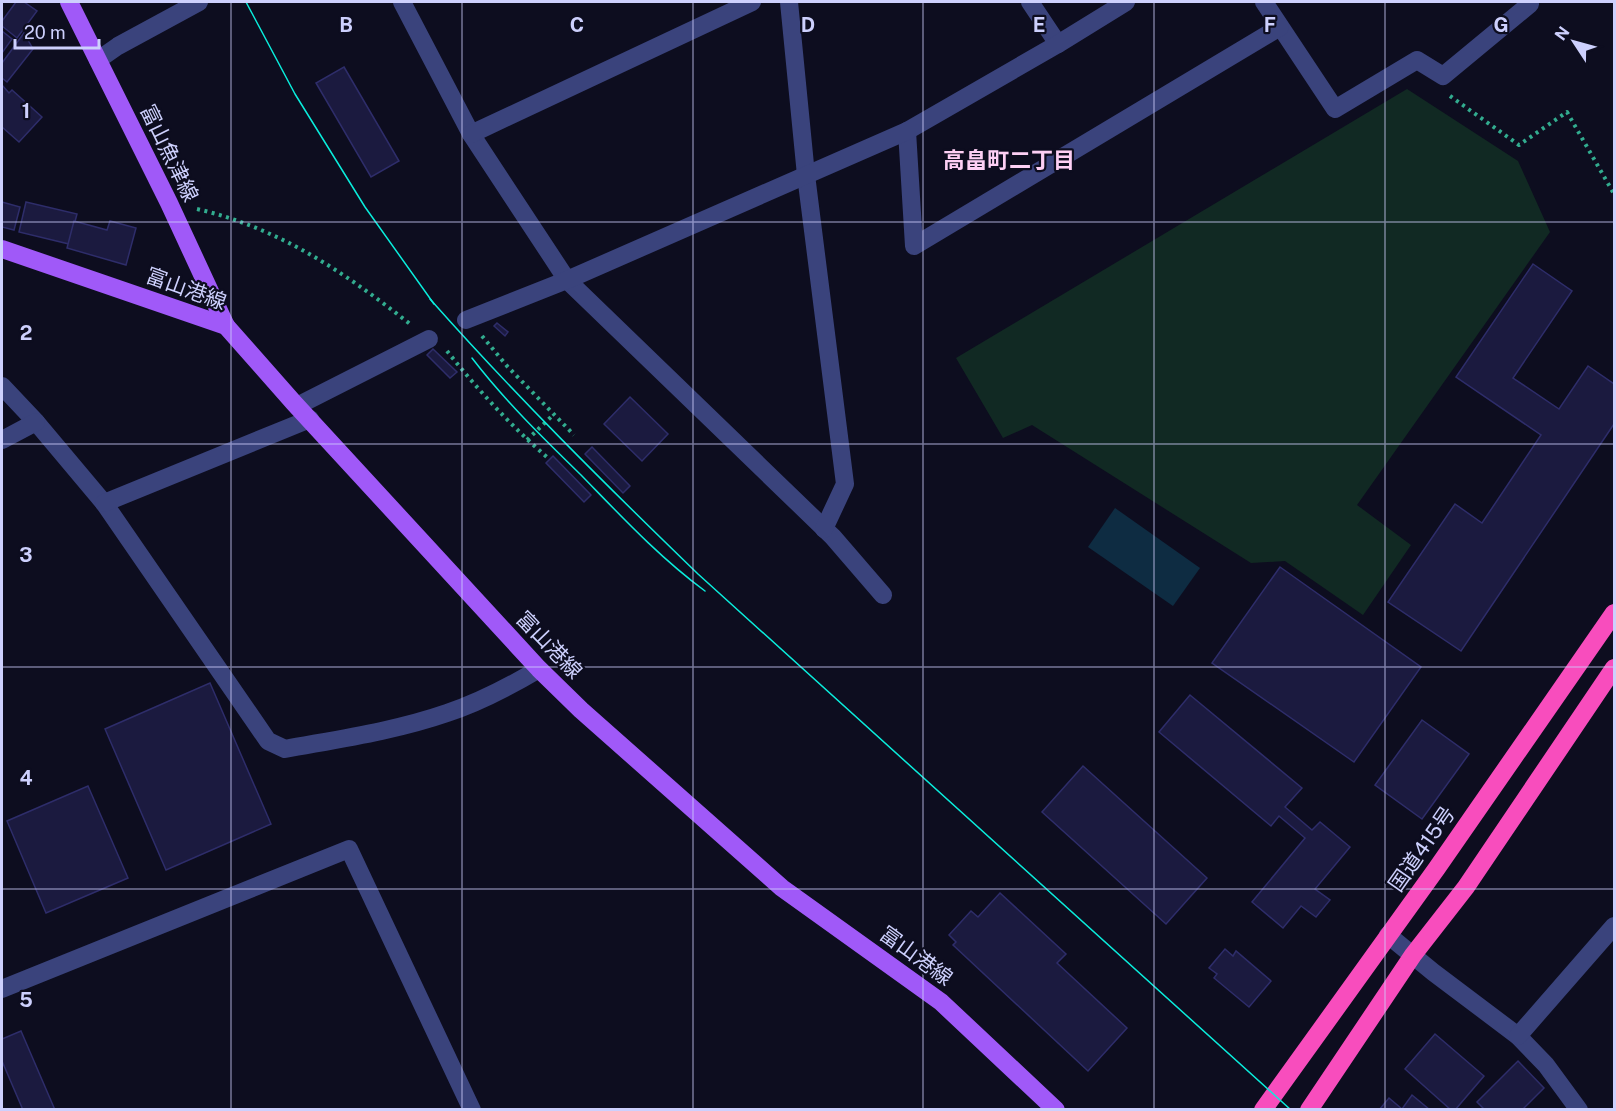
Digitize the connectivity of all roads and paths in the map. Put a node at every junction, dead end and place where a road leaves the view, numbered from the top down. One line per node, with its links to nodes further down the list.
1 (69, 2): 12 (main road, 富山魚津線)
2 (199, 2): 12 (street)
3 (402, 2): 15 (street)
4 (752, 2): 15 (street)
5 (789, 2): 16 (street)
6 (1030, 2): 11 (street)
7 (1126, 2): 11 (street)
8 (1264, 2): 10 (street)
9 (1530, 4): 13 (street)
10 (1281, 27): 13 (street); 14 (street)
11 (1058, 44): 14 (street)
12 (98, 60): 18 (main road, 富山魚津線)
13 (1437, 72): 17 (path)
14 (907, 131): 16 (street)
15 (471, 134): 20 (street)
16 (806, 175): 20 (street); 34 (street)
17 (1614, 194)
18 (170, 203): 22 (main road, 富山魚津線); 23 (path)
19 (2, 249): 22 (main road, 富山港線)
20 (567, 280): 21 (street); 34 (street)
21 (470, 318): 26 (path)
22 (226, 326): 25 (main road, 富山港線)
23 (429, 339): 25 (street); 31 (path)
24 (2, 386): 28 (street)
25 (297, 406): 27 (main road, 富山港線)
26 (553, 414): 29 (path); 31 (path)
27 (310, 419): 33 (street); 38 (main road, 富山港線)
28 (36, 422): 30 (street); 33 (street)
29 (574, 435)
30 (2, 440)
31 (527, 440): 32 (path)
32 (549, 459)
33 (104, 503): 38 (street)
34 (824, 529): 35 (street)
35 (883, 595)
36 (1614, 613): 40 (highway, 国道415号)
37 (1614, 668): 41 (highway)
38 (539, 669): 45 (main road, 富山港線)
39 (1614, 926): 43 (street)
40 (1388, 935): 41 (street); 46 (highway, 国道415号)
41 (1413, 955): 43 (street); 47 (highway)
42 (2, 989): 44 (street)
43 (1518, 1036): 48 (street)
44 (472, 1110)
45 (1056, 1110)
46 (1263, 1110)
47 (1308, 1110)
48 (1579, 1110)

